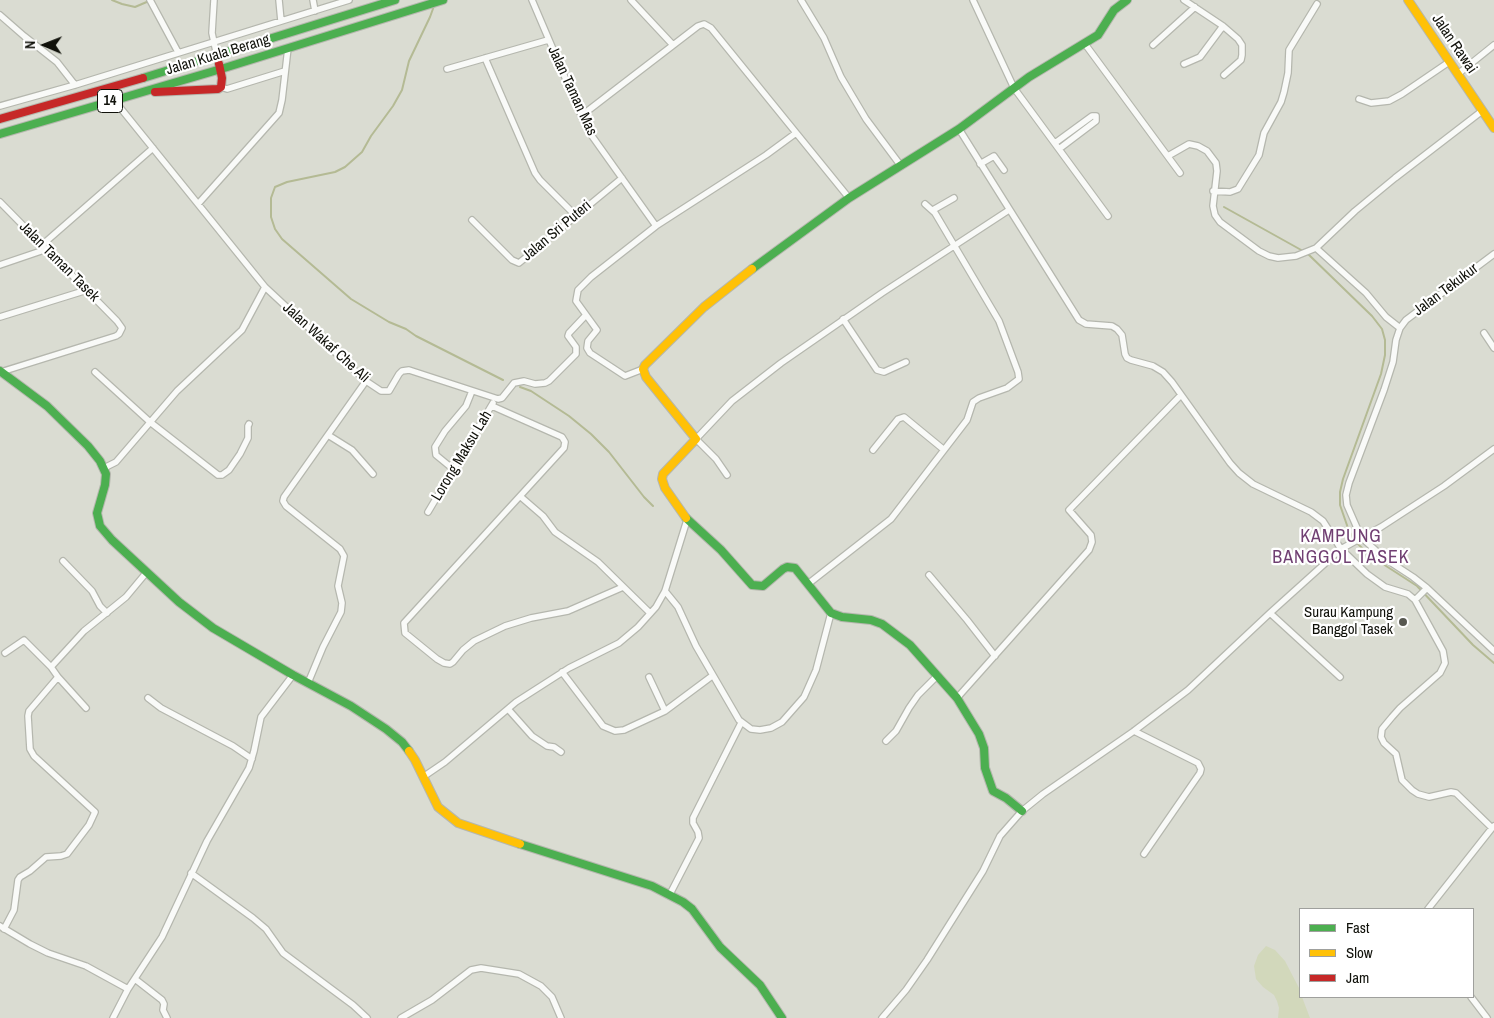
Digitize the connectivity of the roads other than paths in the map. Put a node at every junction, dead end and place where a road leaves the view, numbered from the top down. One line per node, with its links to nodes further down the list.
1 (150, 0): 28 (street)
2 (214, 0): 22 (street)
3 (279, 0): 19 (street)
4 (313, 0): 17 (street)
5 (349, 0): 17 (street)
6 (443, 0): 27 (main road, Jalan Kuala Berang / 14)
7 (532, 0): 21 (street, Jalan Taman Mas)
8 (631, 0): 24 (street)
9 (800, 0): 56 (street)
10 (973, 0): 40 (street)
11 (1127, 0): 23 (main road)
12 (1184, 0): 16 (street)
13 (1408, 0): 31 (main road, Jalan Rawai)
14 (391, 1): 29 (main road, Jalan Kuala Berang / 14)
15 (1317, 4): 60 (street)
16 (1195, 7): 20 (street); 25 (street)
17 (315, 10): 19 (street)
18 (0, 14): 38 (street)
19 (281, 21): 22 (street)
20 (1223, 26): 32 (street); 37 (street)
21 (548, 40): 30 (street); 46 (street, Jalan Taman Mas)
22 (213, 42): 28 (street); 29 (street)
23 (1085, 44): 40 (main road); 54 (street)
24 (673, 45): 46 (street); 50 (street)
25 (1153, 45)
26 (1494, 45): 36 (street)
27 (288, 48): 33 (main road, Jalan Kuala Berang / 14); 35 (street)
28 (178, 52): 38 (street)
29 (217, 56): 33 (main road); 47 (main road, Jalan Kuala Berang / 14)
30 (485, 58): 34 (street); 68 (street)
31 (1449, 62): 36 (main road, Jalan Rawai); 42 (street)
32 (1184, 64)
33 (221, 69): 39 (main road); 41 (main road, Jalan Kuala Berang / 14)
34 (447, 69)
35 (286, 71): 39 (street); 63 (street)
36 (1458, 74): 45 (main road, Jalan Rawai)
37 (1224, 75)
38 (75, 85): 44 (street)
39 (221, 87): 41 (main road)
40 (1014, 88): 49 (main road); 52 (street)
41 (140, 92): 43 (main road, Jalan Kuala Berang / 14)
42 (1359, 99)
43 (114, 100): 51 (main road, Jalan Kuala Berang / 14); 53 (street, Jalan Wakaf Che Ali)
44 (0, 106)
45 (1482, 110): 48 (main road, Jalan Rawai); 74 (street)
46 (581, 116): 59 (street, Jalan Taman Mas)
47 (0, 119)
48 (1494, 128)
49 (959, 129): 55 (street); 56 (main road)
50 (796, 133): 61 (street); 71 (street)
51 (0, 134)
52 (1057, 146): 52 (street); 69 (street)
53 (152, 148): 63 (street, Jalan Wakaf Che Ali); 73 (street)
54 (1168, 156): 58 (street); 60 (street)
55 (980, 164): 57 (street); 67 (street)
56 (902, 166): 61 (main road)
57 (1004, 170)
58 (1180, 173)
59 (622, 178): 68 (street, Jalan Sri Puteri); 71 (street, Jalan Taman Mas)
60 (1213, 191): 74 (street)
61 (848, 198): 86 (main road)
62 (954, 198): 66 (street)
63 (198, 204): 77 (street, Jalan Wakaf Che Ali)
64 (925, 204): 66 (street)
65 (1, 205): 73 (street, Jalan Taman Tasek)
66 (933, 210): 72 (street)
67 (1008, 210): 72 (street); 91 (street)
68 (575, 215): 70 (street, Jalan Sri Puteri)
69 (1108, 216)
70 (472, 220)
71 (656, 226): 79 (street)
72 (954, 245): 81 (street); 98 (street)
73 (44, 247): 76 (street); 78 (street, Jalan Taman Tasek)
74 (1316, 248): 82 (street)
75 (1494, 254): 82 (street, Jalan Tekukur)
76 (0, 264)
77 (265, 287): 89 (street, Jalan Wakaf Che Ali); 94 (street)
78 (87, 290): 80 (street); 87 (street, Jalan Taman Tasek)
79 (586, 315): 86 (street); 92 (street)
80 (0, 317)
81 (843, 320): 85 (street); 97 (street)
82 (1400, 328): 108 (street)
83 (1484, 333): 84 (street)
84 (1494, 348)
85 (906, 362)
86 (643, 369): 97 (main road)
87 (1, 372): 101 (main road)
88 (95, 372): 94 (street)
89 (366, 381): 90 (street, Jalan Wakaf Che Ali); 96 (street)
90 (472, 391): 92 (street, Jalan Wakaf Che Ali); 102 (street)
91 (1181, 395): 109 (street); 124 (street)
92 (496, 399): 93 (street, Lorong Maksu Lah)
93 (492, 406): 102 (street, Lorong Maksu Lah); 105 (street)
94 (150, 422): 95 (street); 101 (street)
95 (249, 424)
96 (328, 435): 103 (street); 133 (street)
97 (696, 439): 104 (street); 107 (main road)
98 (943, 449): 100 (street); 113 (street)
99 (1494, 449): 108 (street)
100 (873, 450)
101 (104, 468): 111 (main road)
102 (453, 469): 106 (street, Lorong Maksu Lah)
103 (373, 474)
104 (727, 475)
105 (521, 496): 114 (street); 114 (street)
106 (428, 512)
107 (687, 520): 113 (main road); 116 (street)
108 (1360, 537): 109 (street); 115 (street)
109 (1342, 548): 117 (street); 121 (street)
110 (63, 561): 119 (street)
111 (146, 572): 119 (street); 127 (main road)
112 (930, 575): 124 (street)
113 (808, 584): 118 (main road)
114 (623, 587): 120 (street)
115 (1426, 589): 117 (street); 122 (street)
116 (665, 591): 120 (street); 129 (street)
117 (1417, 598): 146 (street)
118 (831, 612): 128 (main road); 139 (street)
119 (107, 613): 125 (street)
120 (650, 613): 126 (street)
121 (1270, 613): 132 (street); 140 (street)
122 (1494, 651)
123 (5, 654): 125 (street)
124 (995, 656): 135 (street)
125 (51, 666): 130 (street)
126 (562, 672): 137 (street); 138 (street)
127 (293, 675): 133 (main road); 143 (street)
128 (938, 675): 135 (main road); 141 (street)
129 (712, 676): 138 (street); 139 (street)
130 (58, 677): 136 (street); 151 (street)
131 (649, 677): 138 (street)
132 (1340, 677)
133 (308, 683): 144 (main road)
134 (148, 698): 143 (street)
135 (957, 698): 145 (main road)
136 (86, 708)
137 (508, 709): 142 (street); 144 (street)
138 (665, 711)
139 (741, 723): 149 (street)
140 (1134, 731): 145 (street); 147 (street)
141 (886, 741)
142 (561, 752)
143 (252, 759): 148 (street)
144 (423, 777): 149 (main road)
145 (1022, 811): 161 (street)
146 (1493, 827): 150 (street)
147 (1144, 854)
148 (191, 873): 152 (street); 157 (street)
149 (670, 894): 160 (main road)
150 (1429, 908)
151 (2, 927): 153 (street)
152 (135, 979): 153 (street); 156 (street)
153 (128, 989): 155 (street)
154 (1472, 998): 162 (street)
155 (113, 1018)
156 (167, 1018)
157 (367, 1018)
158 (401, 1018): 159 (street)
159 (562, 1018)
160 (782, 1018)
161 (882, 1018)
162 (1487, 1018)

